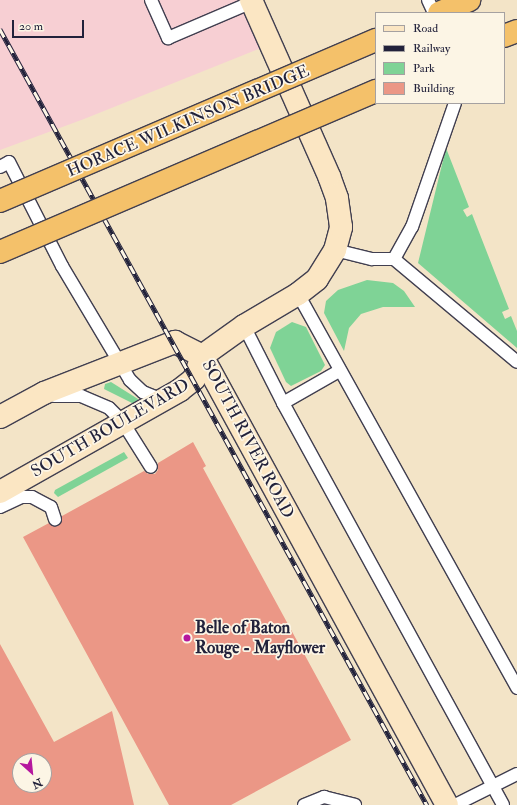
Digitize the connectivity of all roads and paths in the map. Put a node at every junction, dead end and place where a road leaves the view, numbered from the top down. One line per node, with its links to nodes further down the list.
1 (151, 0): 4 (lane)
2 (428, 0): 5 (lane)
3 (469, 0): 6 (highway)
4 (252, 1): 14 (main road, SOUTH RIVER ROAD)
5 (434, 12)
6 (441, 12)
7 (517, 31): 8 (highway)
8 (505, 36)
9 (375, 40): 13 (highway, HORACE WILKINSON BRIDGE, bridge)
10 (375, 91): 15 (highway, bridge)
11 (455, 104): 16 (lane)
12 (0, 167): 21 (lane)
13 (0, 201)
14 (335, 250): 16 (lane); 17 (main road, SOUTH RIVER ROAD)
15 (0, 252)
16 (394, 260): 20 (lane)
17 (298, 294): 18 (main road, SOUTH RIVER ROAD); 22 (lane)
18 (244, 326): 19 (main road, SOUTH RIVER ROAD); 25 (lane)
19 (202, 356): 21 (main road, SOUTH BOULEVARD); 24 (main road, SOUTH BOULEVARD); 37 (main road, SOUTH RIVER ROAD)
20 (517, 362)
21 (117, 363): 23 (main road, SOUTH BOULEVARD); 24 (lane)
22 (339, 370): 25 (lane); 32 (lane)
23 (36, 398): 26 (main road, SOUTH BOULEVARD); 27 (lane)
24 (164, 400): 27 (main road, SOUTH BOULEVARD)
25 (283, 403): 34 (lane)
26 (0, 417)
27 (122, 422): 28 (lane); 29 (main road, SOUTH BOULEVARD)
28 (151, 467)
29 (0, 492)
30 (0, 507): 31 (lane)
31 (55, 519)
32 (517, 688)
33 (517, 774): 34 (lane)
34 (493, 786): 38 (lane); 39 (lane)
35 (304, 805): 36 (lane)
36 (355, 805)
37 (447, 805)
38 (454, 805)
39 (503, 805)

